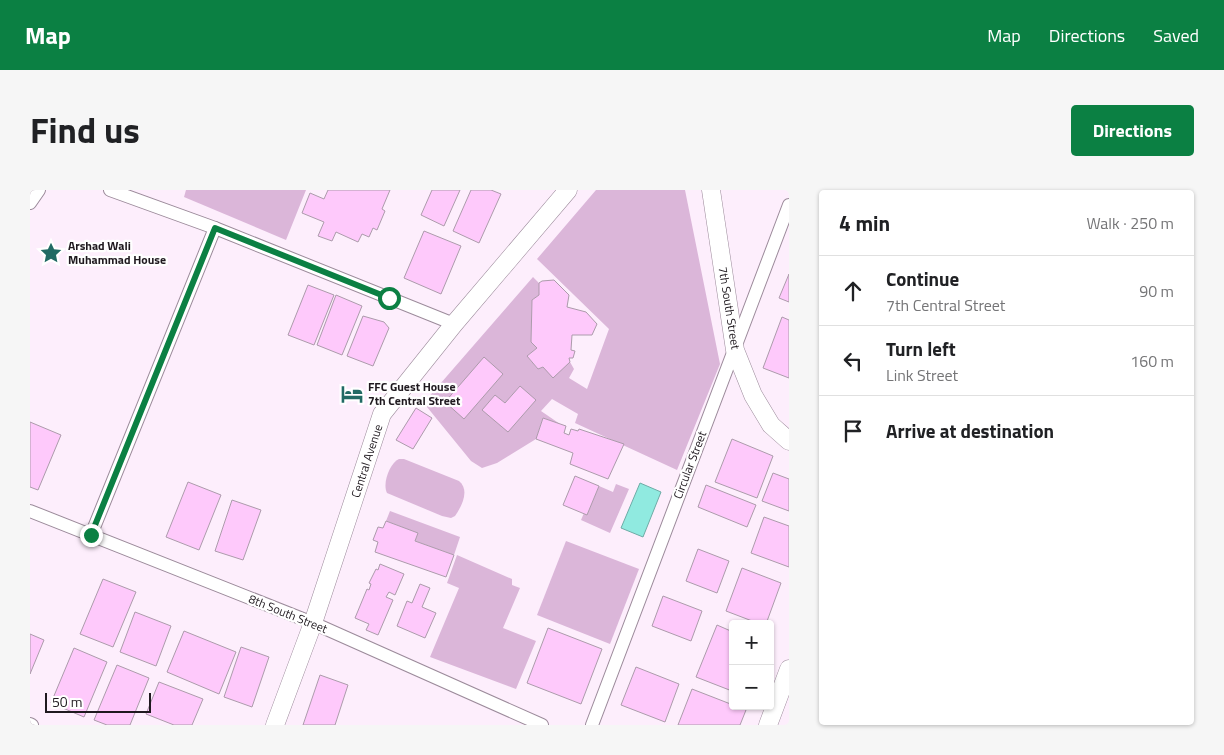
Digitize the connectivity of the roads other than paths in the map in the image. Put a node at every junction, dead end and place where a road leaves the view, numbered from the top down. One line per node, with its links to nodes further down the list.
1 (39, 190): 5 (street)
2 (110, 190): 7 (street)
3 (568, 190): 8 (street, Central Avenue)
4 (712, 190): 9 (street, 7th South Street)
5 (30, 203)
6 (789, 205): 9 (street, Circular Street)
7 (215, 228): 8 (street); 12 (street)
8 (454, 324): 13 (street, Central Avenue)
9 (735, 350): 10 (street, 7th South Street); 17 (street, Circular Street)
10 (789, 441)
11 (30, 511): 12 (street, 8th South Street)
12 (91, 535): 13 (street, 8th South Street)
13 (313, 623): 15 (street, Central Avenue); 16 (street, 8th South Street)
14 (789, 669): 18 (street)
15 (275, 725)
16 (542, 725)
17 (592, 725)
18 (768, 725)

